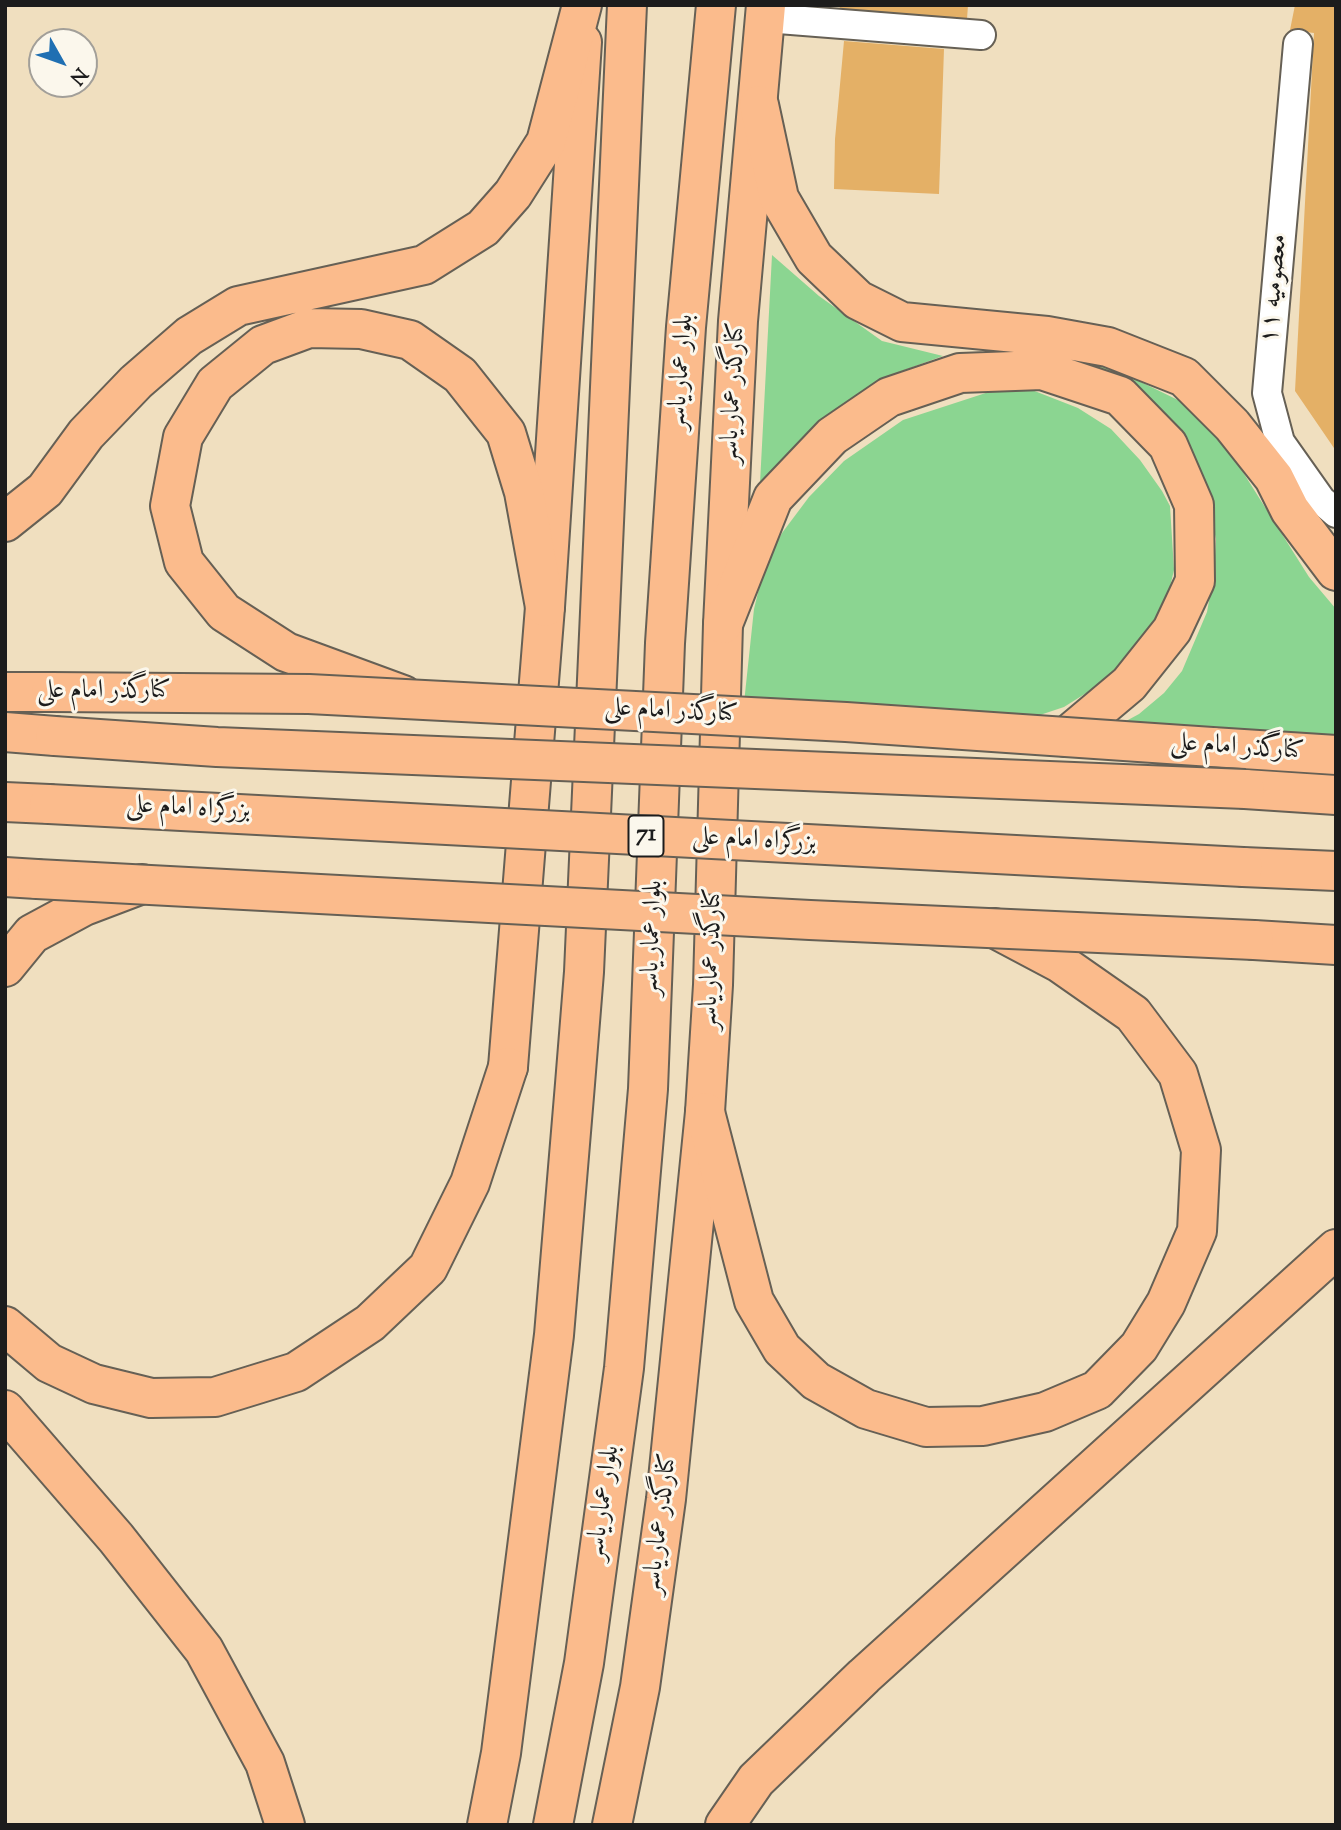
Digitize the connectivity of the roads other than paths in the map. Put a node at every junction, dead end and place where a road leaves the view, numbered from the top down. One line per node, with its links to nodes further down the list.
1 (583, 5): 9 (main road); 11 (main road)
2 (627, 5): 31 (main road)
3 (716, 5): 32 (main road, بلوار عمار یاسر)
4 (766, 12): 5 (street); 7 (main road, کنارگذر عمار یاسر)
5 (981, 35)
6 (1298, 44): 8 (street, معصومیه ۱۱)
7 (759, 105): 10 (main road); 12 (main road, کنارگذر عمار یاسر)
8 (1336, 513)
9 (5, 523)
10 (1336, 571)
11 (545, 607): 14 (main road); 28 (main road)
12 (723, 624): 16 (main road); 26 (main road, کنارگذر عمار یاسر)
13 (5, 692): 14 (main road, کنارگذر امام علی, bridge)
14 (418, 700): 16 (main road, کنارگذر امام علی, bridge)
15 (5, 732): 18 (main road, bridge)
16 (1066, 737): 17 (main road, کنارگذر امام علی, bridge)
17 (1336, 755)
18 (1336, 795)
19 (5, 802): 20 (main road, بزرگراه امام علی / 71, bridge)
20 (1336, 872)
21 (21, 878): 22 (main road, bridge)
22 (142, 884): 23 (main road, bridge); 25 (main road)
23 (994, 928): 24 (main road, bridge); 26 (main road)
24 (1336, 945)
25 (5, 967)
26 (705, 1112): 33 (main road, کنارگذر عمار یاسر)
27 (1336, 1249): 34 (main road)
28 (5, 1326)
29 (5, 1410): 30 (main road)
30 (285, 1825)
31 (487, 1825)
32 (553, 1825)
33 (612, 1825)
34 (725, 1825)

